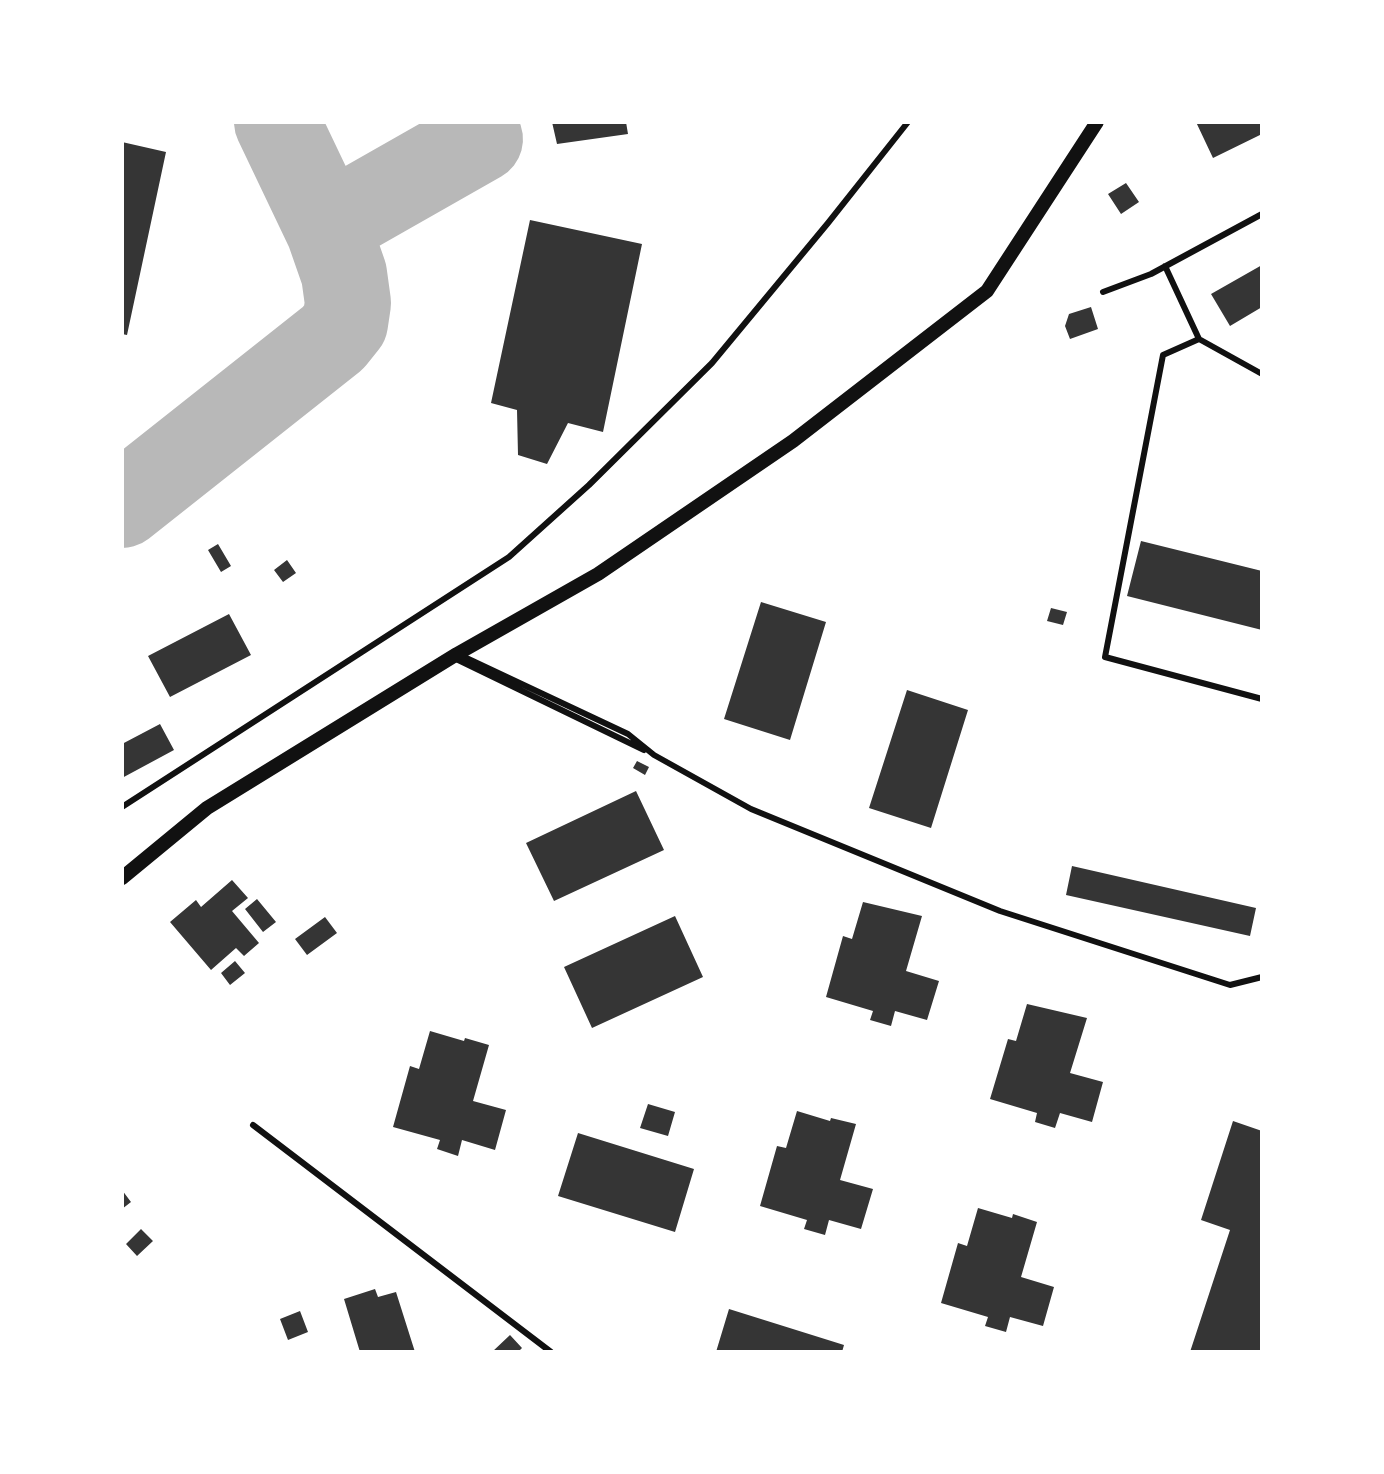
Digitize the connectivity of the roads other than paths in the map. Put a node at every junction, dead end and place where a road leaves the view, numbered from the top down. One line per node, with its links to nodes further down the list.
1 (908, 122): 10 (lane)
2 (1097, 122): 8 (street)
3 (1262, 214): 4 (lane)
4 (1165, 266): 5 (lane); 6 (lane)
5 (1103, 292)
6 (1199, 339): 7 (lane); 9 (lane)
7 (1262, 374)
8 (455, 656): 11 (street); 12 (lane)
9 (1262, 699)
10 (122, 807)
11 (122, 878)
12 (1262, 977)
13 (253, 1125): 14 (lane)
14 (551, 1352)

